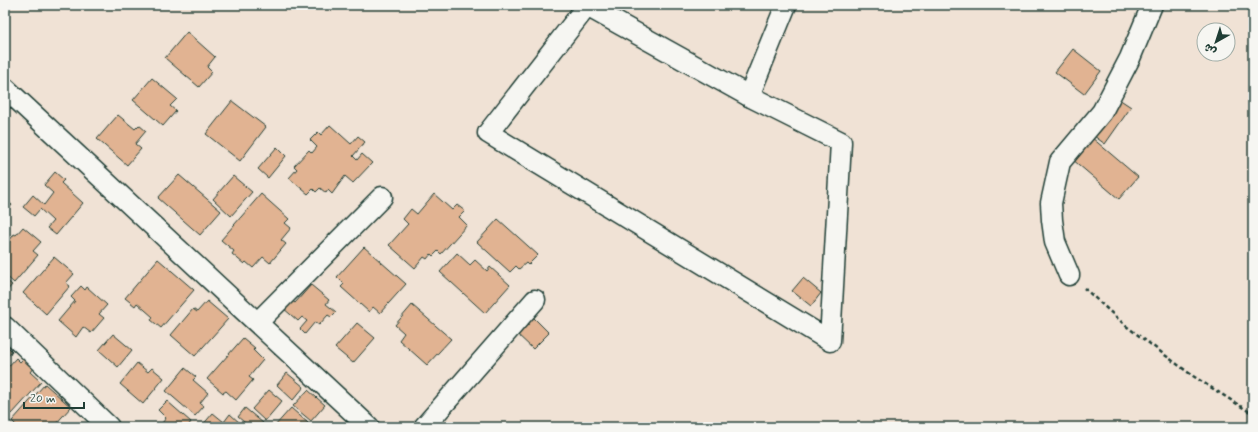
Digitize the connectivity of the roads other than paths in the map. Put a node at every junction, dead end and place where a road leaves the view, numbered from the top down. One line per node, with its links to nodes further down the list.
1 (786, 5): 4 (street)
2 (1152, 5): 6 (street)
3 (5, 88): 8 (street)
4 (749, 96): 4 (street)
5 (382, 196): 8 (street)
6 (1069, 275)
7 (535, 300): 12 (street)
8 (258, 322): 11 (street)
9 (5, 326): 10 (street)
10 (109, 427)
11 (369, 427)
12 (424, 427)

